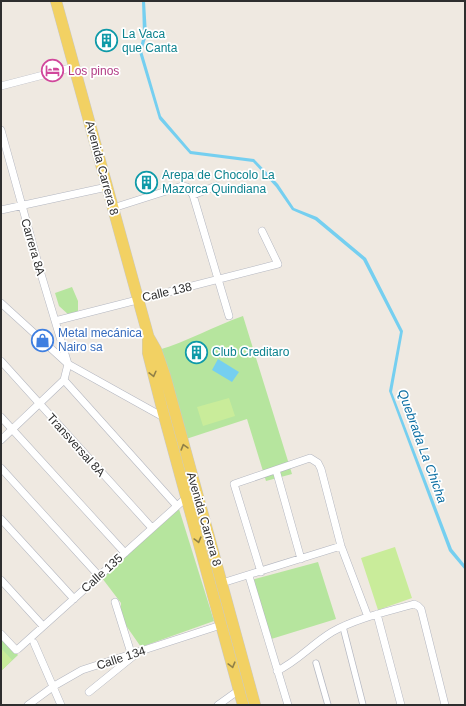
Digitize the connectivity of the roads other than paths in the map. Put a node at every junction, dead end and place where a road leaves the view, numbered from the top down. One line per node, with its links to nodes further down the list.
1 (56, 1): 2 (main road, Avenida Carrera 8)
2 (74, 67): 3 (street); 6 (main road, Avenida Carrera 8)
3 (1, 86)
4 (1, 130): 8 (street, Carrera 8A)
5 (216, 186): 7 (street)
6 (108, 187): 8 (street); 9 (main road, Avenida Carrera 8)
7 (193, 195): 9 (street); 12 (street)
8 (22, 206): 10 (street); 16 (street, Carrera 8A)
9 (113, 208): 13 (main road, Avenida Carrera 8)
10 (1, 210)
11 (262, 231): 12 (street, Calle 138)
12 (219, 280): 13 (street, Calle 138); 15 (street)
13 (137, 298): 16 (street, Calle 138); 17 (main road, Avenida Carrera 8)
14 (1, 303): 19 (street)
15 (229, 316)
16 (55, 321): 19 (street, Carrera 8A)
17 (148, 335): 23 (main road, Avenida Carrera 8, one-way to 23); 39 (main road, Avenida Carrera 8, one-way to 17)
18 (1, 361): 21 (street, Transversal 8A)
19 (68, 364): 20 (street); 23 (street)
20 (64, 380): 21 (street); 29 (street)
21 (38, 403): 24 (street); 31 (street, Transversal 8A)
22 (1, 418): 24 (street)
23 (165, 418): 28 (main road, Avenida Carrera 8)
24 (12, 429): 25 (street); 33 (street)
25 (1, 440)
26 (1, 468): 36 (street)
27 (276, 470): 32 (street); 34 (street); 35 (street)
28 (187, 497): 29 (street, Calle 135); 44 (main road, Avenida Carrera 8, one-way to 44)
29 (177, 506): 31 (street, Calle 135)
30 (1, 519): 40 (street)
31 (152, 528): 33 (street, Calle 135)
32 (341, 546): 34 (street); 43 (street)
33 (125, 553): 36 (street, Calle 135)
34 (301, 559): 35 (street)
35 (261, 572): 37 (street)
36 (99, 576): 40 (street, Calle 135)
37 (249, 576): 39 (street); 52 (street)
38 (1, 580): 45 (street)
39 (222, 583): 60 (main road, Avenida Carrera 8)
40 (74, 599): 45 (street, Calle 135)
41 (115, 602): 50 (street)
42 (377, 614): 43 (street); 64 (street); 65 (street)
43 (368, 617): 46 (street)
44 (221, 625): 49 (street, Calle 134); 54 (main road, Avenida Carrera 8, one-way to 54)
45 (44, 626): 47 (street, Calle 135)
46 (343, 627): 52 (street); 63 (street)
47 (1, 634)
48 (34, 643): 53 (street)
49 (140, 651): 50 (street, Calle 134); 55 (street)
50 (131, 653): 53 (street, Calle 134)
51 (316, 663): 62 (street)
52 (277, 671): 61 (street)
53 (54, 686): 56 (street, Calle 134); 57 (street)
54 (239, 690): 58 (street); 59 (main road, Avenida Carrera 8)
55 (89, 692)
56 (28, 705)
57 (61, 705)
58 (218, 705)
59 (243, 705)
60 (255, 705)
61 (288, 705)
62 (328, 705)
63 (363, 705)
64 (402, 705)
65 (445, 705)

